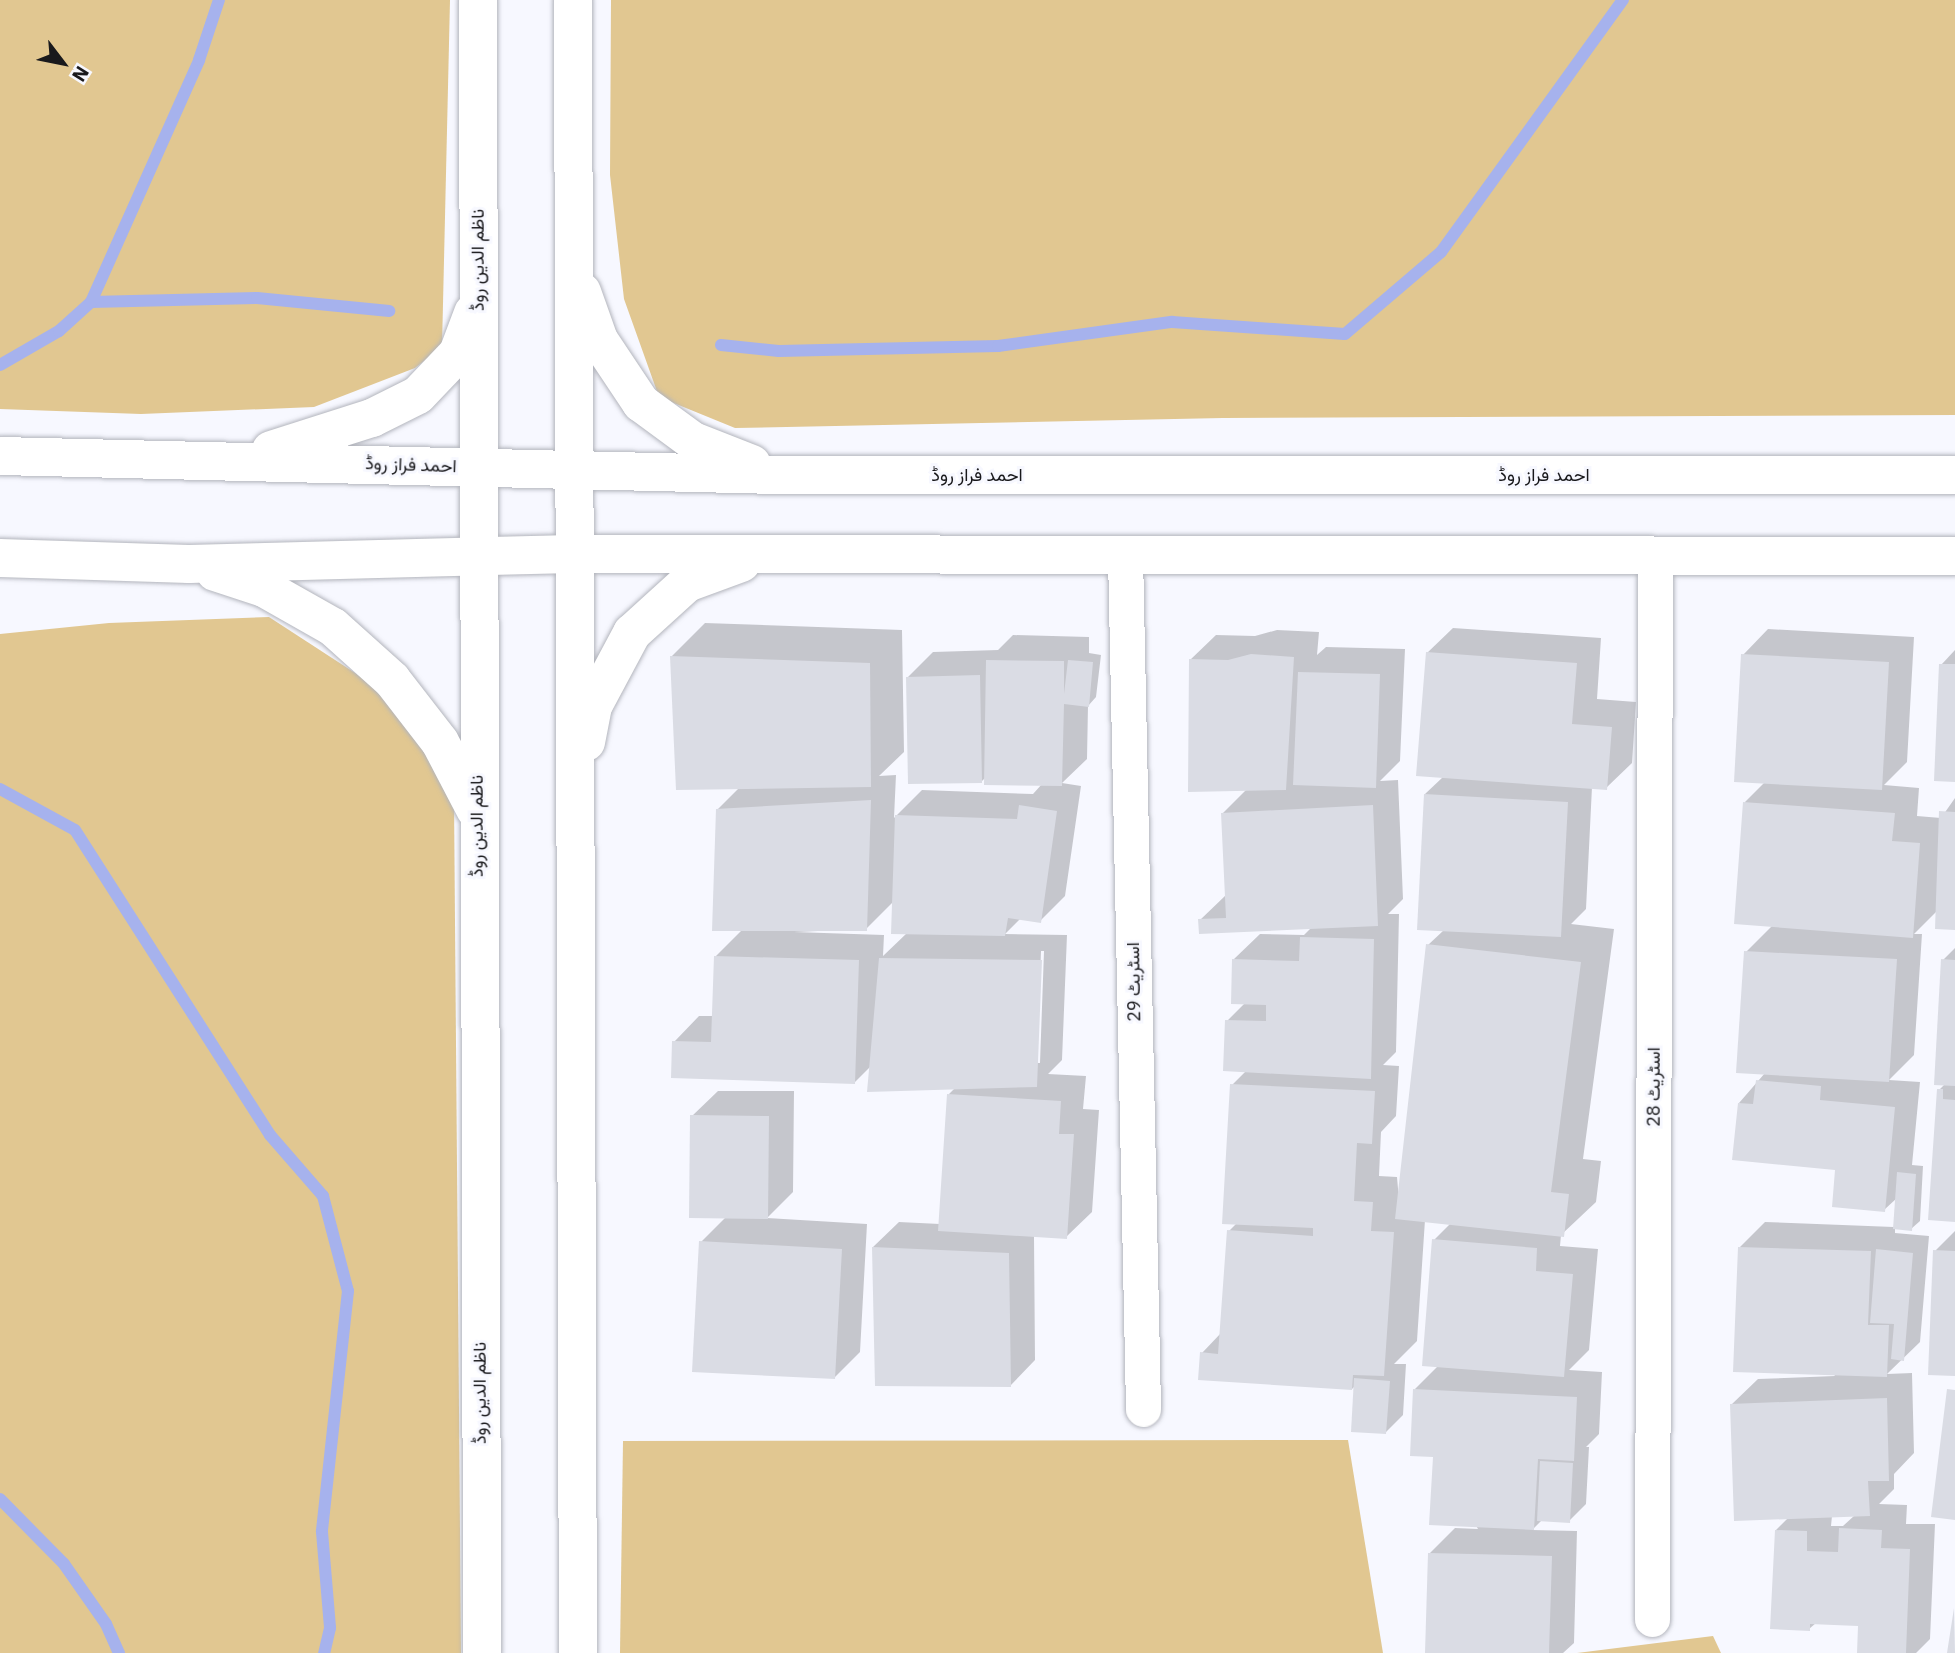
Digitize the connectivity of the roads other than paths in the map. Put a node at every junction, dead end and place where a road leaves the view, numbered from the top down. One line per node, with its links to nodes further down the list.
1 (478, 0): 4 (main road, ناظم الدین روڈ)
2 (573, 0): 3 (main road)
3 (572, 264): 8 (main road); 9 (main road)
4 (479, 297): 6 (main road); 7 (main road, ناظم الدین روڈ)
5 (0, 456): 6 (main road, احمد فراز روڈ)
6 (239, 460): 7 (main road, احمد فراز روڈ)
7 (475, 466): 8 (main road, احمد فراز روڈ); 16 (main road, ناظم الدین روڈ)
8 (573, 469): 9 (main road, احمد فراز روڈ); 11 (main road)
9 (780, 475): 10 (main road, احمد فراز روڈ)
10 (1955, 475)
11 (573, 554): 12 (main road); 16 (main road); 19 (main road)
12 (763, 555): 13 (main road); 19 (main road)
13 (1125, 555): 14 (main road); 21 (street, اسٹریٹ 29)
14 (1655, 555): 15 (main road); 22 (street, اسٹریٹ 28)
15 (1955, 556)
16 (476, 557): 18 (main road); 20 (main road, ناظم الدین روڈ)
17 (0, 558): 18 (main road)
18 (188, 564): 20 (main road)
19 (574, 807): 24 (main road)
20 (477, 814): 23 (main road, ناظم الدین روڈ)
21 (1143, 1409)
22 (1652, 1619)
23 (482, 1653)
24 (578, 1653)

